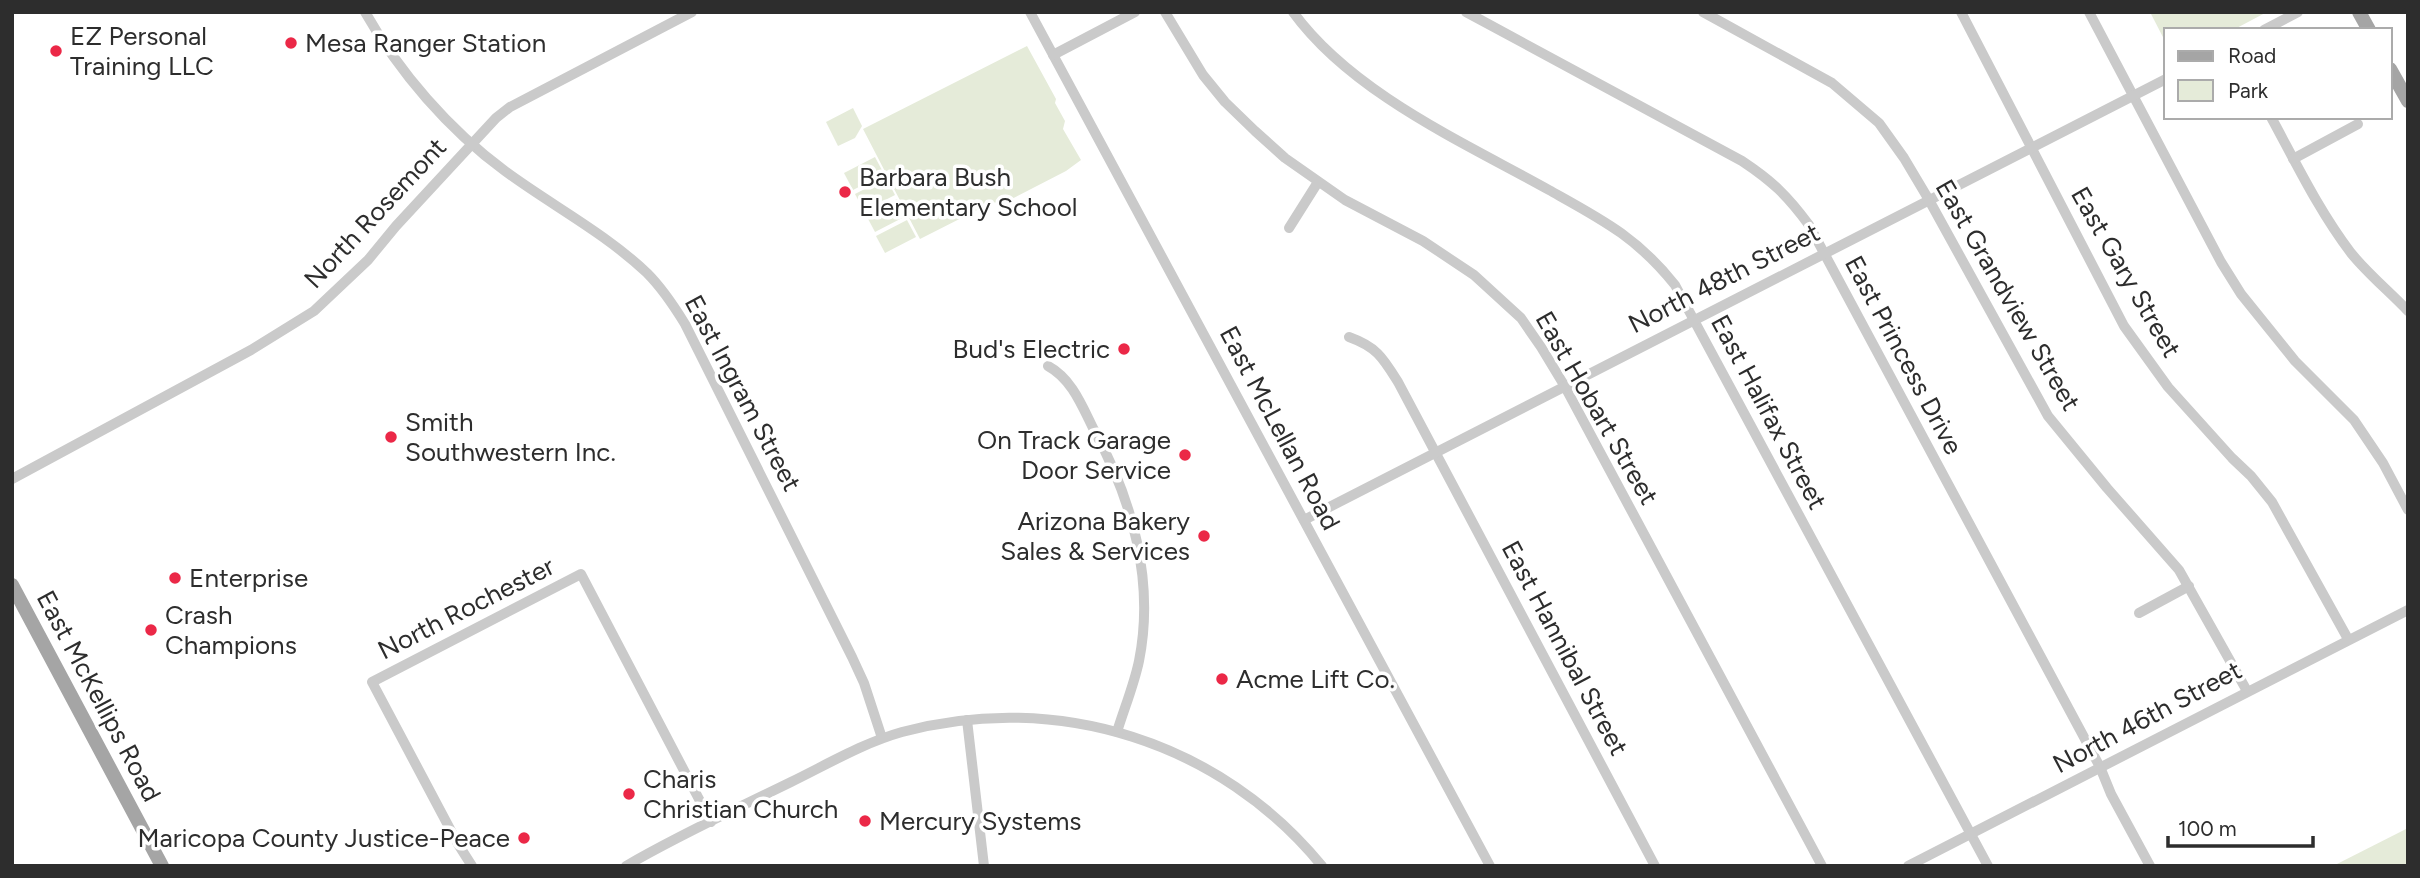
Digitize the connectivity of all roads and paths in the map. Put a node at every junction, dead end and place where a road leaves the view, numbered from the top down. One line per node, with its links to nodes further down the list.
1 (365, 12): 22 (street, East Ingram Street)
2 (692, 12): 22 (street, North Rosemont)
3 (1030, 12): 15 (street, East McLellan Road)
4 (1135, 12): 15 (street)
5 (1165, 12): 25 (street, East Hobart Street)
6 (1293, 12): 30 (street, East Halifax Street)
7 (1466, 12): 28 (street, East Princess Drive)
8 (1703, 12): 26 (street, East Grandview Street)
9 (1961, 12): 23 (street, East Gary Street)
10 (2089, 12): 18 (street)
11 (2298, 12): 13 (street)
12 (2360, 12): 14 (main road)
13 (2268, 28)
14 (2368, 28)
15 (1053, 55): 37 (street, East McLellan Road)
16 (2392, 73): 19 (main road)
17 (2164, 80): 18 (street, North 48th Street)
18 (2133, 95): 23 (street, North 48th Street); 36 (street)
19 (2408, 102)
20 (2272, 119): 24 (street)
21 (2358, 124): 24 (street)
22 (471, 143): 35 (street, North Rosemont); 46 (street, East Ingram Street)
23 (2031, 148): 26 (street, North 48th Street); 42 (street, East Gary Street)
24 (2293, 159): 29 (street)
25 (1318, 182): 27 (street); 33 (street, East Hobart Street)
26 (1929, 200): 28 (street, North 48th Street); 39 (street, East Grandview Street)
27 (1289, 228)
28 (1824, 253): 30 (street, North 48th Street); 47 (street, East Princess Drive)
29 (2408, 311)
30 (1693, 319): 33 (street, North 48th Street); 49 (street, East Halifax Street)
31 (1349, 337): 34 (street, East Hannibal Street)
32 (1048, 366): 45 (street)
33 (1564, 385): 34 (street, North 48th Street); 57 (street, East Hobart Street)
34 (1434, 452): 37 (street, North 48th Street); 56 (street, East Hannibal Street)
35 (12, 479)
36 (2408, 510)
37 (1304, 520): 55 (street, East McLellan Road)
38 (12, 585): 50 (main road, East McKellips Road)
39 (2189, 586): 41 (street); 43 (street, East Grandview Street)
40 (2408, 610): 42 (street, North 46th Street)
41 (2139, 613)
42 (2348, 639): 43 (street, North 46th Street)
43 (2247, 691): 47 (street, North 46th Street)
44 (967, 720): 45 (street); 46 (street); 53 (street)
45 (1117, 732): 54 (street)
46 (882, 738): 48 (street)
47 (2100, 767): 49 (street, North 46th Street); 60 (street, East Princess Drive)
48 (711, 822): 51 (street, North Rochester); 52 (street)
49 (1971, 834): 58 (street, North 46th Street); 59 (street, East Halifax Street)
50 (162, 866)
51 (472, 866)
52 (626, 866)
53 (984, 866)
54 (1322, 866)
55 (1490, 866)
56 (1655, 866)
57 (1822, 866)
58 (1908, 866)
59 (1988, 866)
60 (2150, 866)

